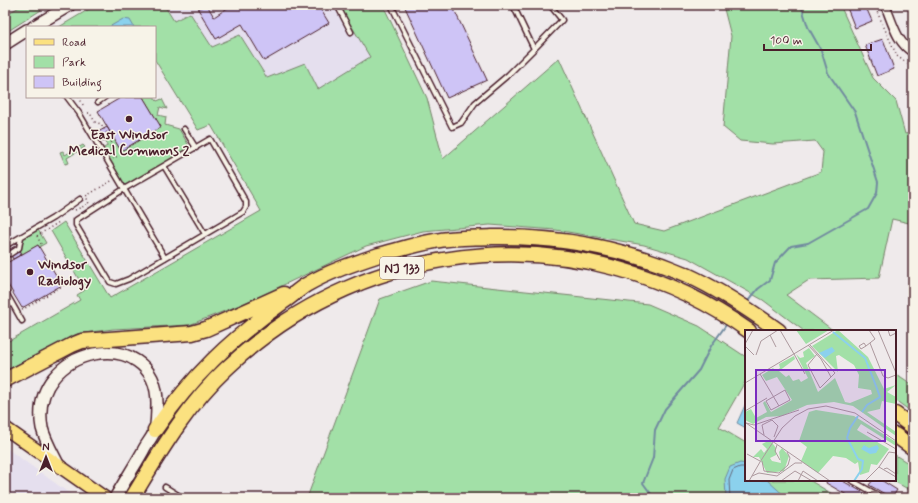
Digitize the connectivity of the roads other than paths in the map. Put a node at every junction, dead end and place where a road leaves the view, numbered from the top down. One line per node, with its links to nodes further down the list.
1 (70, 5): 7 (main road)
2 (337, 5): 9 (lane)
3 (391, 5): 11 (lane)
4 (513, 5): 11 (lane)
5 (550, 5): 11 (lane)
6 (885, 5): 12 (street)
7 (35, 26)
8 (26, 31): 10 (main road)
9 (351, 32)
10 (5, 44)
11 (534, 50)
12 (913, 52)
13 (68, 98): 19 (lane)
14 (104, 98): 15 (lane)
15 (98, 102)
16 (184, 129): 17 (lane)
17 (196, 148): 18 (lane); 21 (lane)
18 (164, 166): 19 (lane); 21 (lane)
19 (124, 189): 25 (lane); 25 (lane)
20 (80, 199): 22 (lane)
21 (205, 234): 25 (lane)
22 (21, 237): 23 (lane); 24 (lane)
23 (5, 246)
24 (5, 253)
25 (165, 258)
26 (307, 285): 30 (highway, NJ 133); 31 (highway); 35 (highway, NJ 133)
27 (5, 291): 28 (lane)
28 (22, 321)
29 (747, 330): 43 (highway, NJ 133)
30 (778, 330)
31 (5, 380)
32 (896, 415): 33 (highway)
33 (913, 427)
34 (5, 428): 38 (main road)
35 (155, 430): 38 (main road); 42 (main road, NJ 133)
36 (896, 436): 37 (highway)
37 (913, 448)
38 (58, 464): 41 (main road)
39 (853, 481): 45 (lane)
40 (165, 487): 44 (lane)
41 (105, 498)
42 (115, 498)
43 (132, 498)
44 (183, 498)
45 (883, 498)

